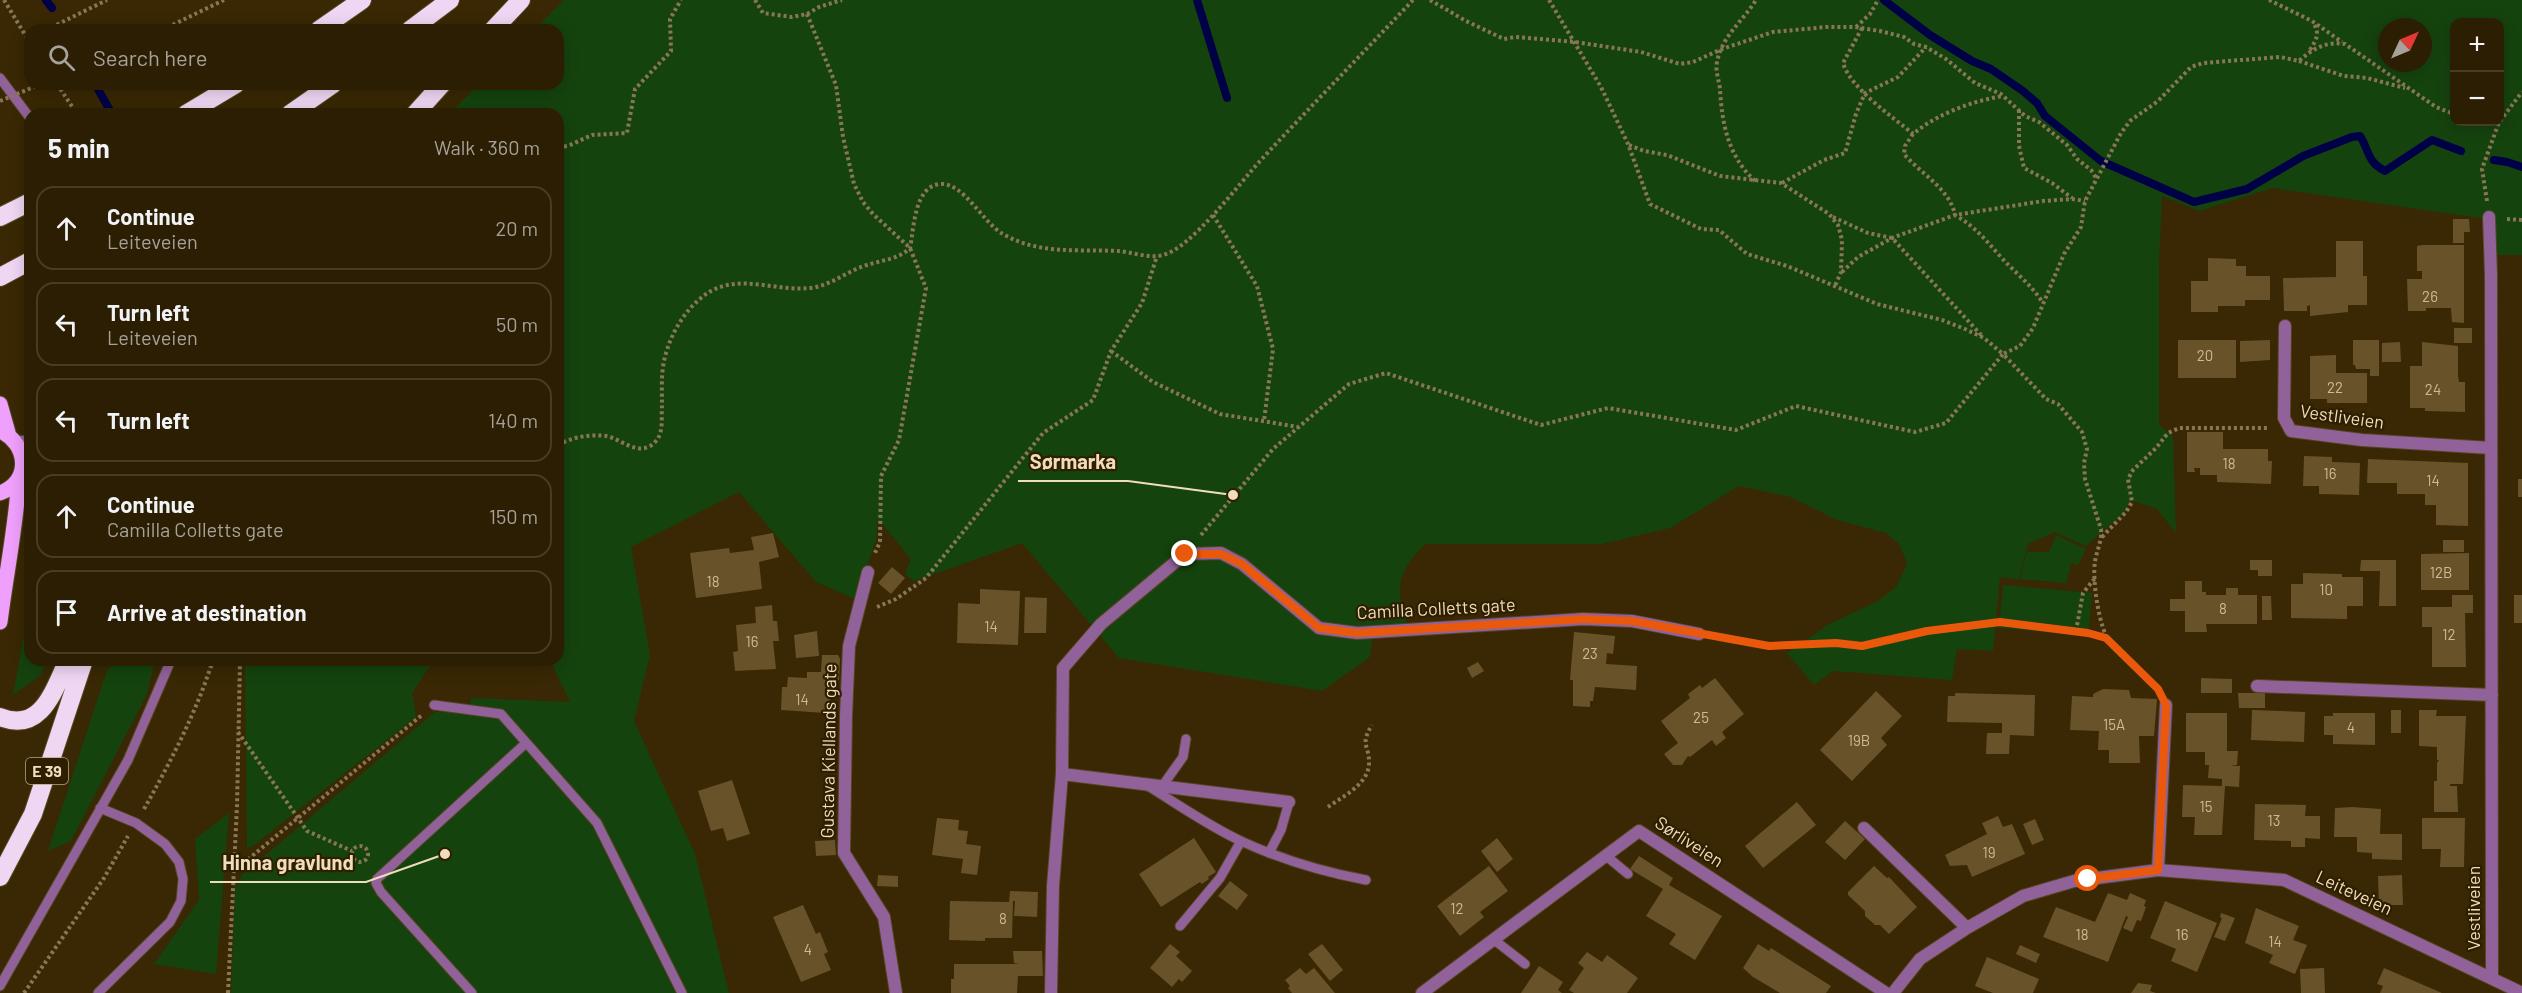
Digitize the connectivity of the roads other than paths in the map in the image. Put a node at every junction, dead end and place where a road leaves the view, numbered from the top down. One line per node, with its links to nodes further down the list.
1 (362, 0): 4 (highway)
2 (450, 0): 5 (highway)
3 (521, 0): 6 (highway)
4 (328, 24)
5 (418, 24)
6 (499, 24)
7 (0, 78): 14 (lane)
8 (226, 90): 11 (highway)
9 (324, 90): 12 (highway)
10 (437, 90): 13 (highway)
11 (196, 108)
12 (299, 108)
13 (421, 108)
14 (24, 110)
15 (24, 205): 16 (highway)
16 (0, 217)
17 (2489, 217): 23 (street, Vestliveien)
18 (24, 264): 19 (highway)
19 (0, 277)
20 (2285, 326): 23 (street, Vestliveien)
21 (0, 404): 22 (main road)
22 (14, 437): 24 (main road)
23 (2491, 448): 33 (street, Vestliveien)
24 (24, 474): 25 (main road); 27 (main road)
25 (0, 493)
26 (868, 572): 62 (street, Gustava Kiellands gate)
27 (0, 622)
28 (1699, 634): 39 (street, Camilla Colletts gate)
29 (65, 666): 36 (highway)
30 (82, 666): 50 (highway, E 39)
31 (168, 666): 43 (lane)
32 (2257, 686): 33 (street)
33 (2492, 695): 56 (street, Vestliveien)
34 (434, 705): 38 (lane)
35 (2166, 705): 48 (street)
36 (0, 717)
37 (1186, 739): 41 (lane)
38 (526, 743): 60 (lane); 61 (lane)
39 (1062, 774): 40 (street); 63 (street)
40 (1141, 782): 41 (street); 45 (lane)
41 (1163, 785): 42 (street)
42 (1288, 802): 46 (lane)
43 (100, 808): 57 (lane); 59 (lane)
44 (1864, 828): 53 (street)
45 (1241, 841): 46 (lane); 52 (lane)
46 (1269, 853): 51 (lane)
47 (1605, 855): 49 (lane); 54 (street, Sørliveien); 58 (street, Sørliveien)
48 (2158, 870): 53 (street, Leiteveien); 56 (street, Leiteveien)
49 (1628, 874)
50 (0, 877)
51 (1366, 880)
52 (1180, 926)
53 (1967, 927): 58 (street, Leiteveien)
54 (1493, 939): 55 (lane); 64 (street, Sørliveien)
55 (1526, 964)
56 (2492, 976): 65 (street, Leiteveien)
57 (0, 986)
58 (1885, 992)
59 (98, 993)
60 (472, 993)
61 (682, 993)
62 (896, 993)
63 (1051, 993)
64 (1422, 993)
65 (2522, 993)

